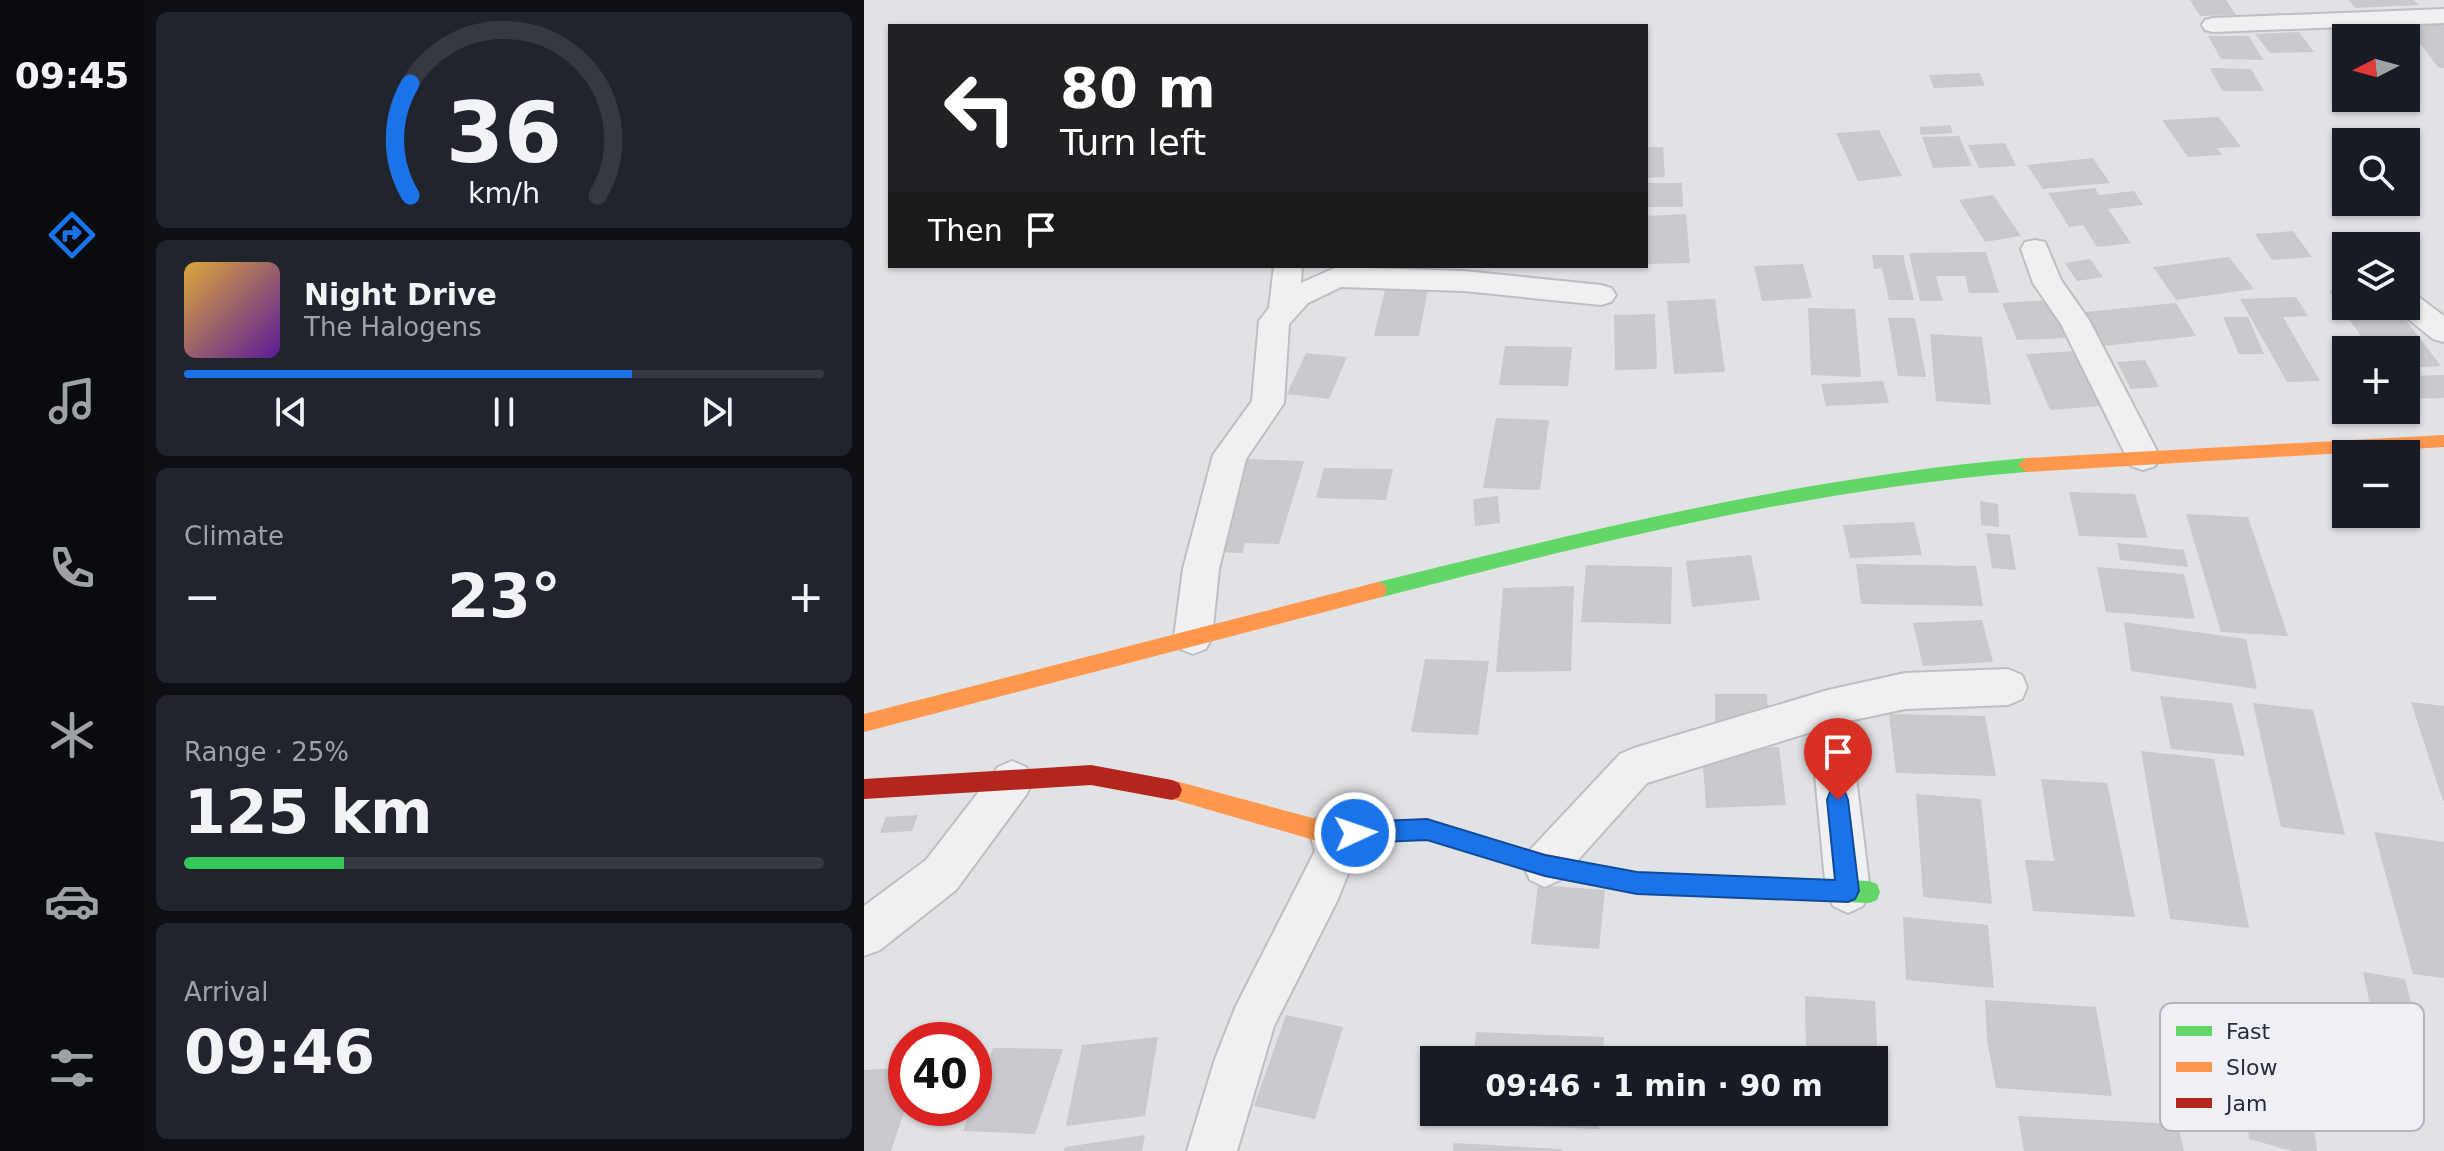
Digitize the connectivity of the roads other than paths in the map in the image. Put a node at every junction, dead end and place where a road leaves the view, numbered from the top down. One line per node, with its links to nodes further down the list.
1 (2444, 16): 2 (street)
2 (2213, 25)
3 (2035, 249): 10 (street)
4 (1288, 268): 6 (street)
5 (1601, 295): 6 (street)
6 (1283, 311): 11 (street)
7 (2420, 313): 8 (street)
8 (2444, 331)
9 (2444, 441): 10 (street)
10 (2143, 457): 11 (street)
11 (1193, 637): 14 (street)
12 (2008, 687): 13 (street)
13 (1828, 708): 18 (street); 19 (street)
14 (864, 723)
15 (1012, 781): 16 (street); 17 (street); 20 (street)
16 (864, 789)
17 (1331, 834): 18 (street); 21 (street)
18 (1545, 865): 19 (street)
19 (1858, 892)
20 (864, 934)
21 (1212, 1151)

